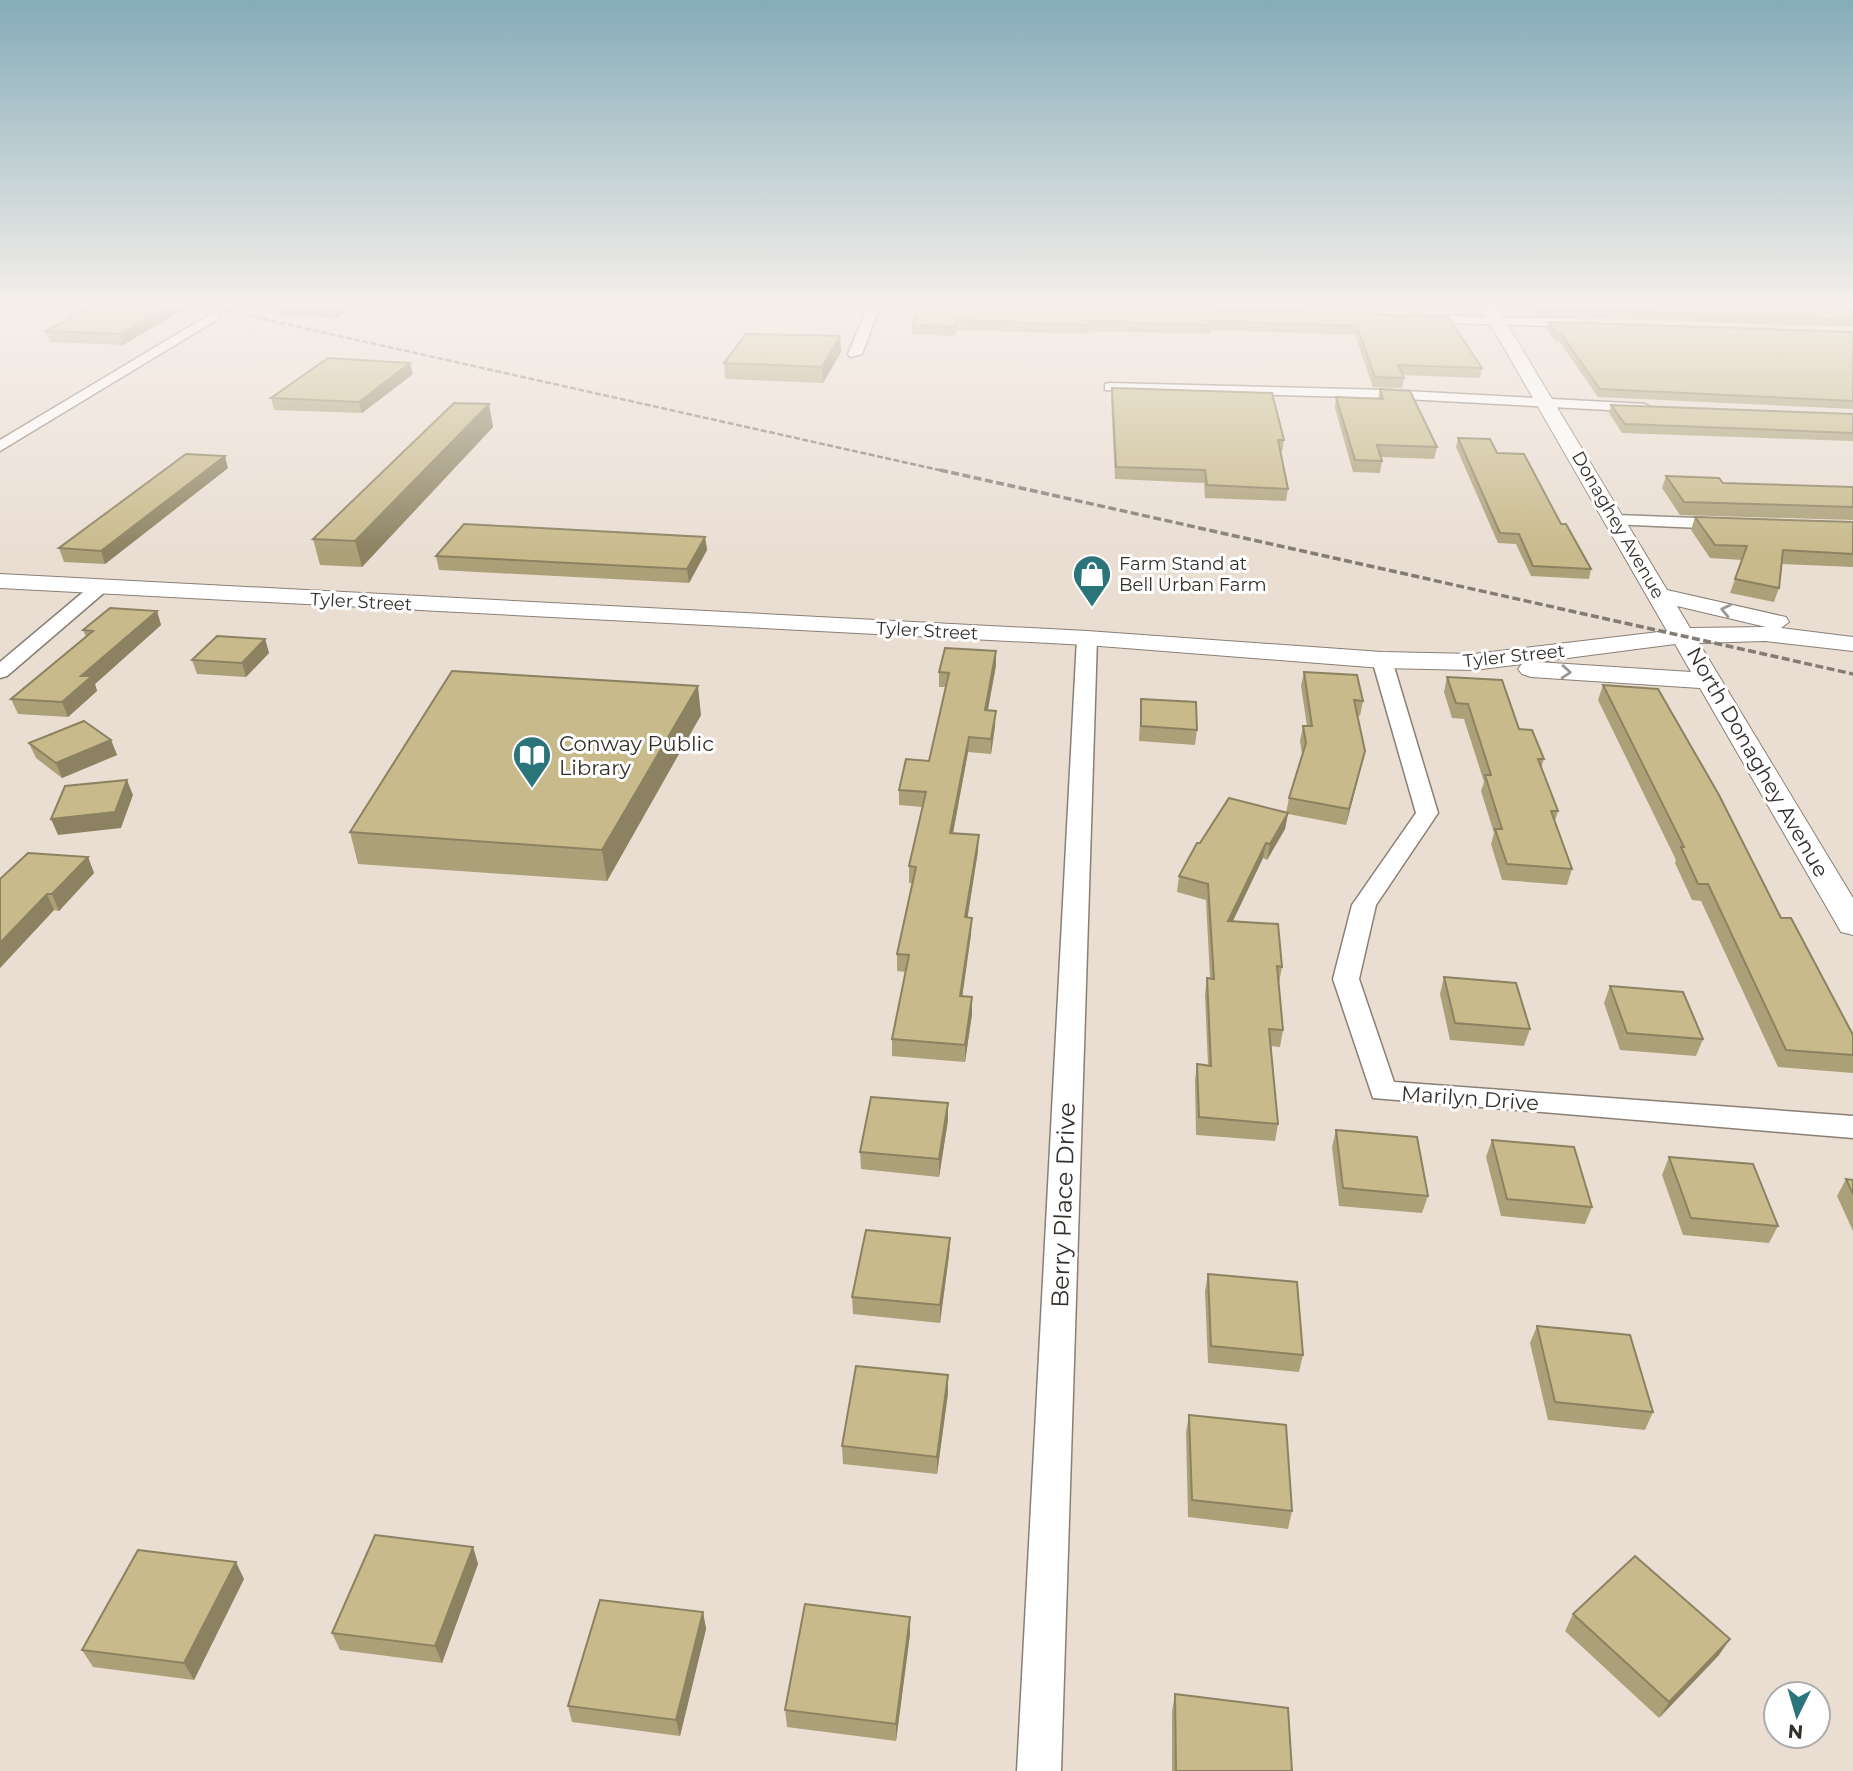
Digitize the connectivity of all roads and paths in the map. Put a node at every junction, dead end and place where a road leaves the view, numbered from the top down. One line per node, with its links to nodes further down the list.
1 (94, 389): 6 (street)
2 (1175, 389): 4 (street)
3 (1538, 389): 4 (street, Donaghey Avenue)
4 (1547, 404): 5 (street); 7 (street, Donaghey Avenue)
5 (1658, 409)
6 (0, 446)
7 (1616, 520): 8 (street); 11 (street, Donaghey Avenue)
8 (1745, 525)
9 (0, 581): 10 (street, Tyler Street)
10 (100, 587): 13 (street, Tyler Street); 17 (street)
11 (1659, 594): 12 (street, Donaghey Avenue); 14 (street, one-way to 11)
12 (1683, 636): 14 (street, Tyler Street); 16 (street, Tyler Street); 18 (street, North Donaghey Avenue)
13 (1087, 639): 15 (street, Tyler Street); 21 (street, Berry Place Drive)
14 (1846, 643)
15 (1382, 660): 16 (street, Tyler Street); 20 (street, Marilyn Drive)
16 (1474, 662): 18 (street, one-way to 18)
17 (0, 672)
18 (1710, 681): 19 (street, North Donaghey Avenue)
19 (1853, 925)
20 (1853, 1127)
21 (1039, 1771)

